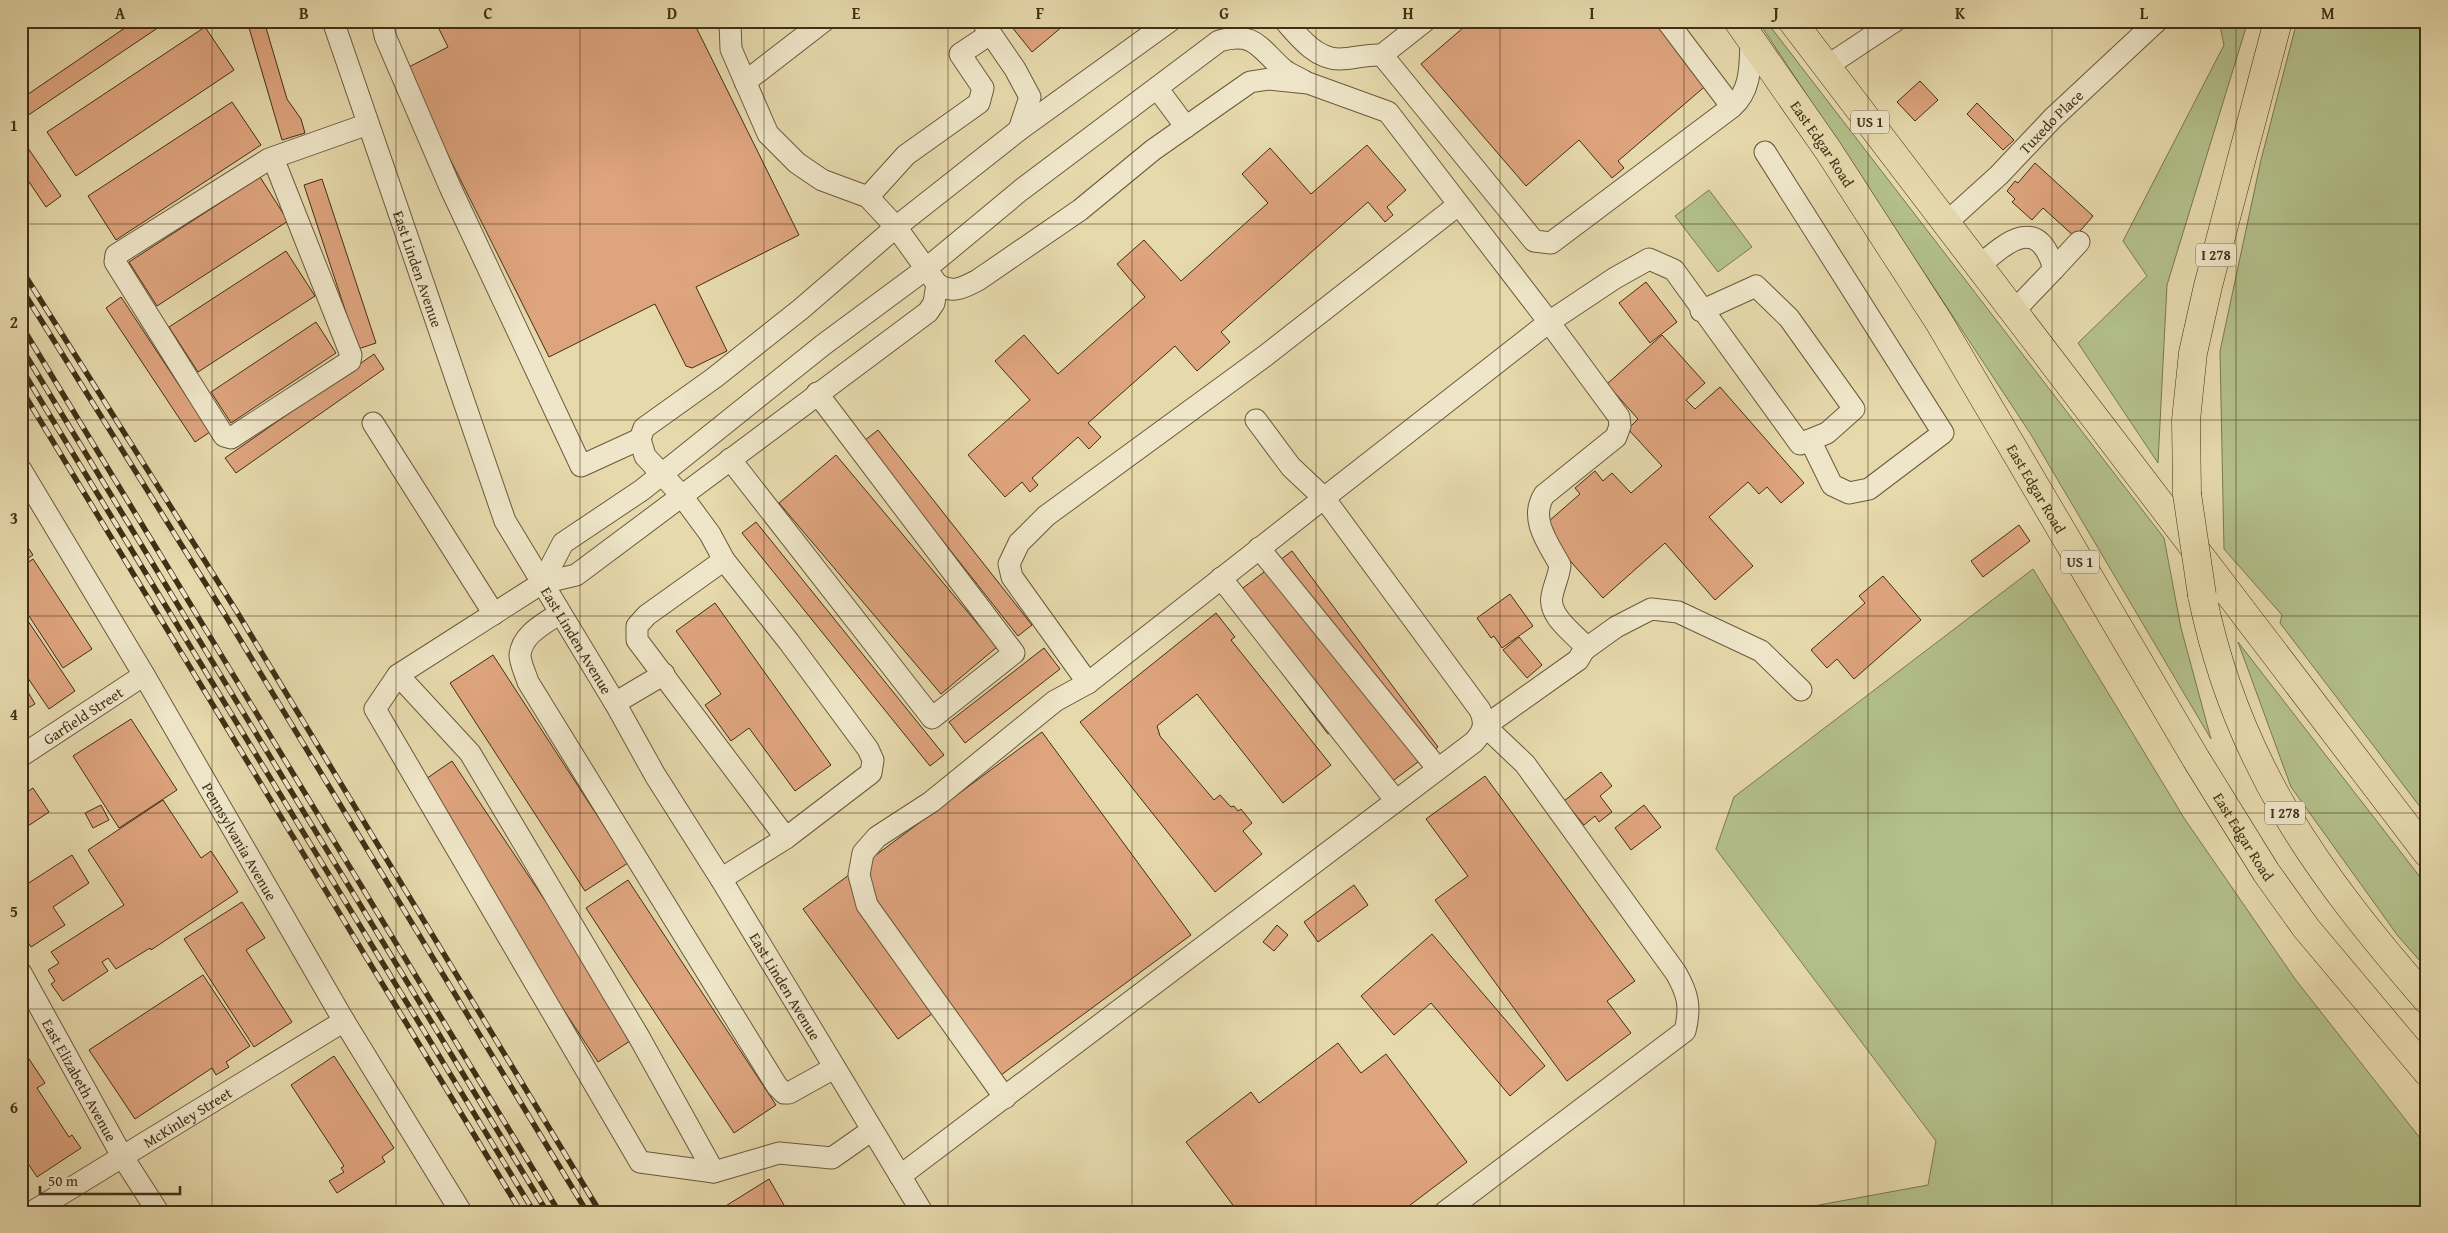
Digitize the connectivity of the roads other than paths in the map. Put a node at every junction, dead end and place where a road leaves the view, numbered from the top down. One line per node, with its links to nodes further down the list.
1 (332, 21): 21 (street, East Linden Avenue)
2 (382, 21): 41 (street)
3 (732, 21): 17 (street)
4 (824, 21): 17 (street)
5 (1170, 21): 23 (street)
6 (1286, 21): 15 (street)
7 (1667, 21): 20 (street)
8 (1792, 21): 16 (highway, US 1)
9 (1895, 21): 16 (street)
10 (2157, 21): 28 (street, Tuxedo Place)
11 (2278, 21): 69 (highway, I 278, bridge)
12 (1415, 24): 15 (street)
13 (986, 28): 23 (street); 26 (street)
14 (1744, 30): 20 (street); 72 (highway, East Edgar Road / US 1)
15 (1382, 55): 20 (street)
16 (1827, 66): 28 (highway, US 1)
17 (745, 82): 26 (street)
18 (1308, 83): 19 (street); 22 (street); 27 (street)
19 (1157, 88): 22 (street); 33 (street)
20 (1732, 107)
21 (368, 124): 25 (street); 51 (street, East Linden Avenue)
22 (1186, 126): 33 (street)
23 (1020, 130): 29 (street)
24 (1765, 152): 42 (street)
25 (273, 158): 25 (street)
26 (868, 197): 29 (street)
27 (1458, 205): 36 (street); 58 (street)
28 (1946, 223): 31 (highway, US 1)
29 (896, 227): 33 (street); 41 (street)
30 (2079, 242): 32 (street)
31 (1979, 266): 32 (street); 35 (highway, US 1)
32 (2054, 269): 35 (street)
33 (932, 276): 37 (street); 38 (street)
34 (1701, 310): 36 (street); 42 (street); 42 (street)
35 (2014, 311): 66 (highway, US 1)
36 (1550, 322): 47 (street); 54 (street)
37 (802, 361): 38 (street); 45 (street)
38 (820, 390): 43 (street); 43 (street)
39 (1256, 420): 47 (street)
40 (373, 423): 53 (street)
41 (640, 439): 45 (street)
42 (1810, 440)
43 (730, 459): 46 (street)
44 (21, 470): 56 (street, Pennsylvania Avenue)
45 (662, 473): 46 (street); 51 (street)
46 (682, 496): 49 (street); 51 (street)
47 (1324, 498): 48 (street); 61 (street)
48 (1260, 548): 50 (street); 63 (street)
49 (724, 560): 55 (street); 65 (street)
50 (1221, 578): 58 (street); 64 (street)
51 (542, 583): 52 (street, East Linden Avenue); 53 (street)
52 (560, 613): 60 (street, East Linden Avenue); 71 (street)
53 (494, 614): 57 (street)
54 (1584, 650): 59 (street); 61 (street)
55 (664, 674): 60 (street); 65 (street)
56 (144, 675): 62 (street, Garfield Street); 70 (street, Pennsylvania Avenue)
57 (398, 675): 76 (street); 76 (street)
58 (1088, 682): 73 (street)
59 (1801, 690)
60 (615, 703): 67 (street, East Linden Avenue)
61 (1485, 726): 63 (street); 82 (street)
62 (21, 756)
63 (1438, 769): 64 (street)
64 (1396, 801): 73 (street)
65 (786, 838): 67 (street)
66 (2427, 853)
67 (721, 879): 71 (street, East Linden Avenue)
68 (24, 983): 75 (street, East Elizabeth Avenue)
69 (2427, 1000)
70 (344, 1021): 75 (street, McKinley Street); 80 (street, Pennsylvania Avenue)
71 (834, 1068): 74 (street, East Linden Avenue)
72 (2427, 1072)
73 (1005, 1098): 77 (street)
74 (872, 1130): 76 (street); 77 (street, East Linden Avenue)
75 (122, 1156): 78 (street, McKinley Street); 79 (street, East Elizabeth Avenue)
76 (714, 1172)
77 (900, 1176): 81 (street, East Linden Avenue)
78 (32, 1212)
79 (158, 1212)
80 (461, 1212)
81 (922, 1212)
82 (1445, 1212)

